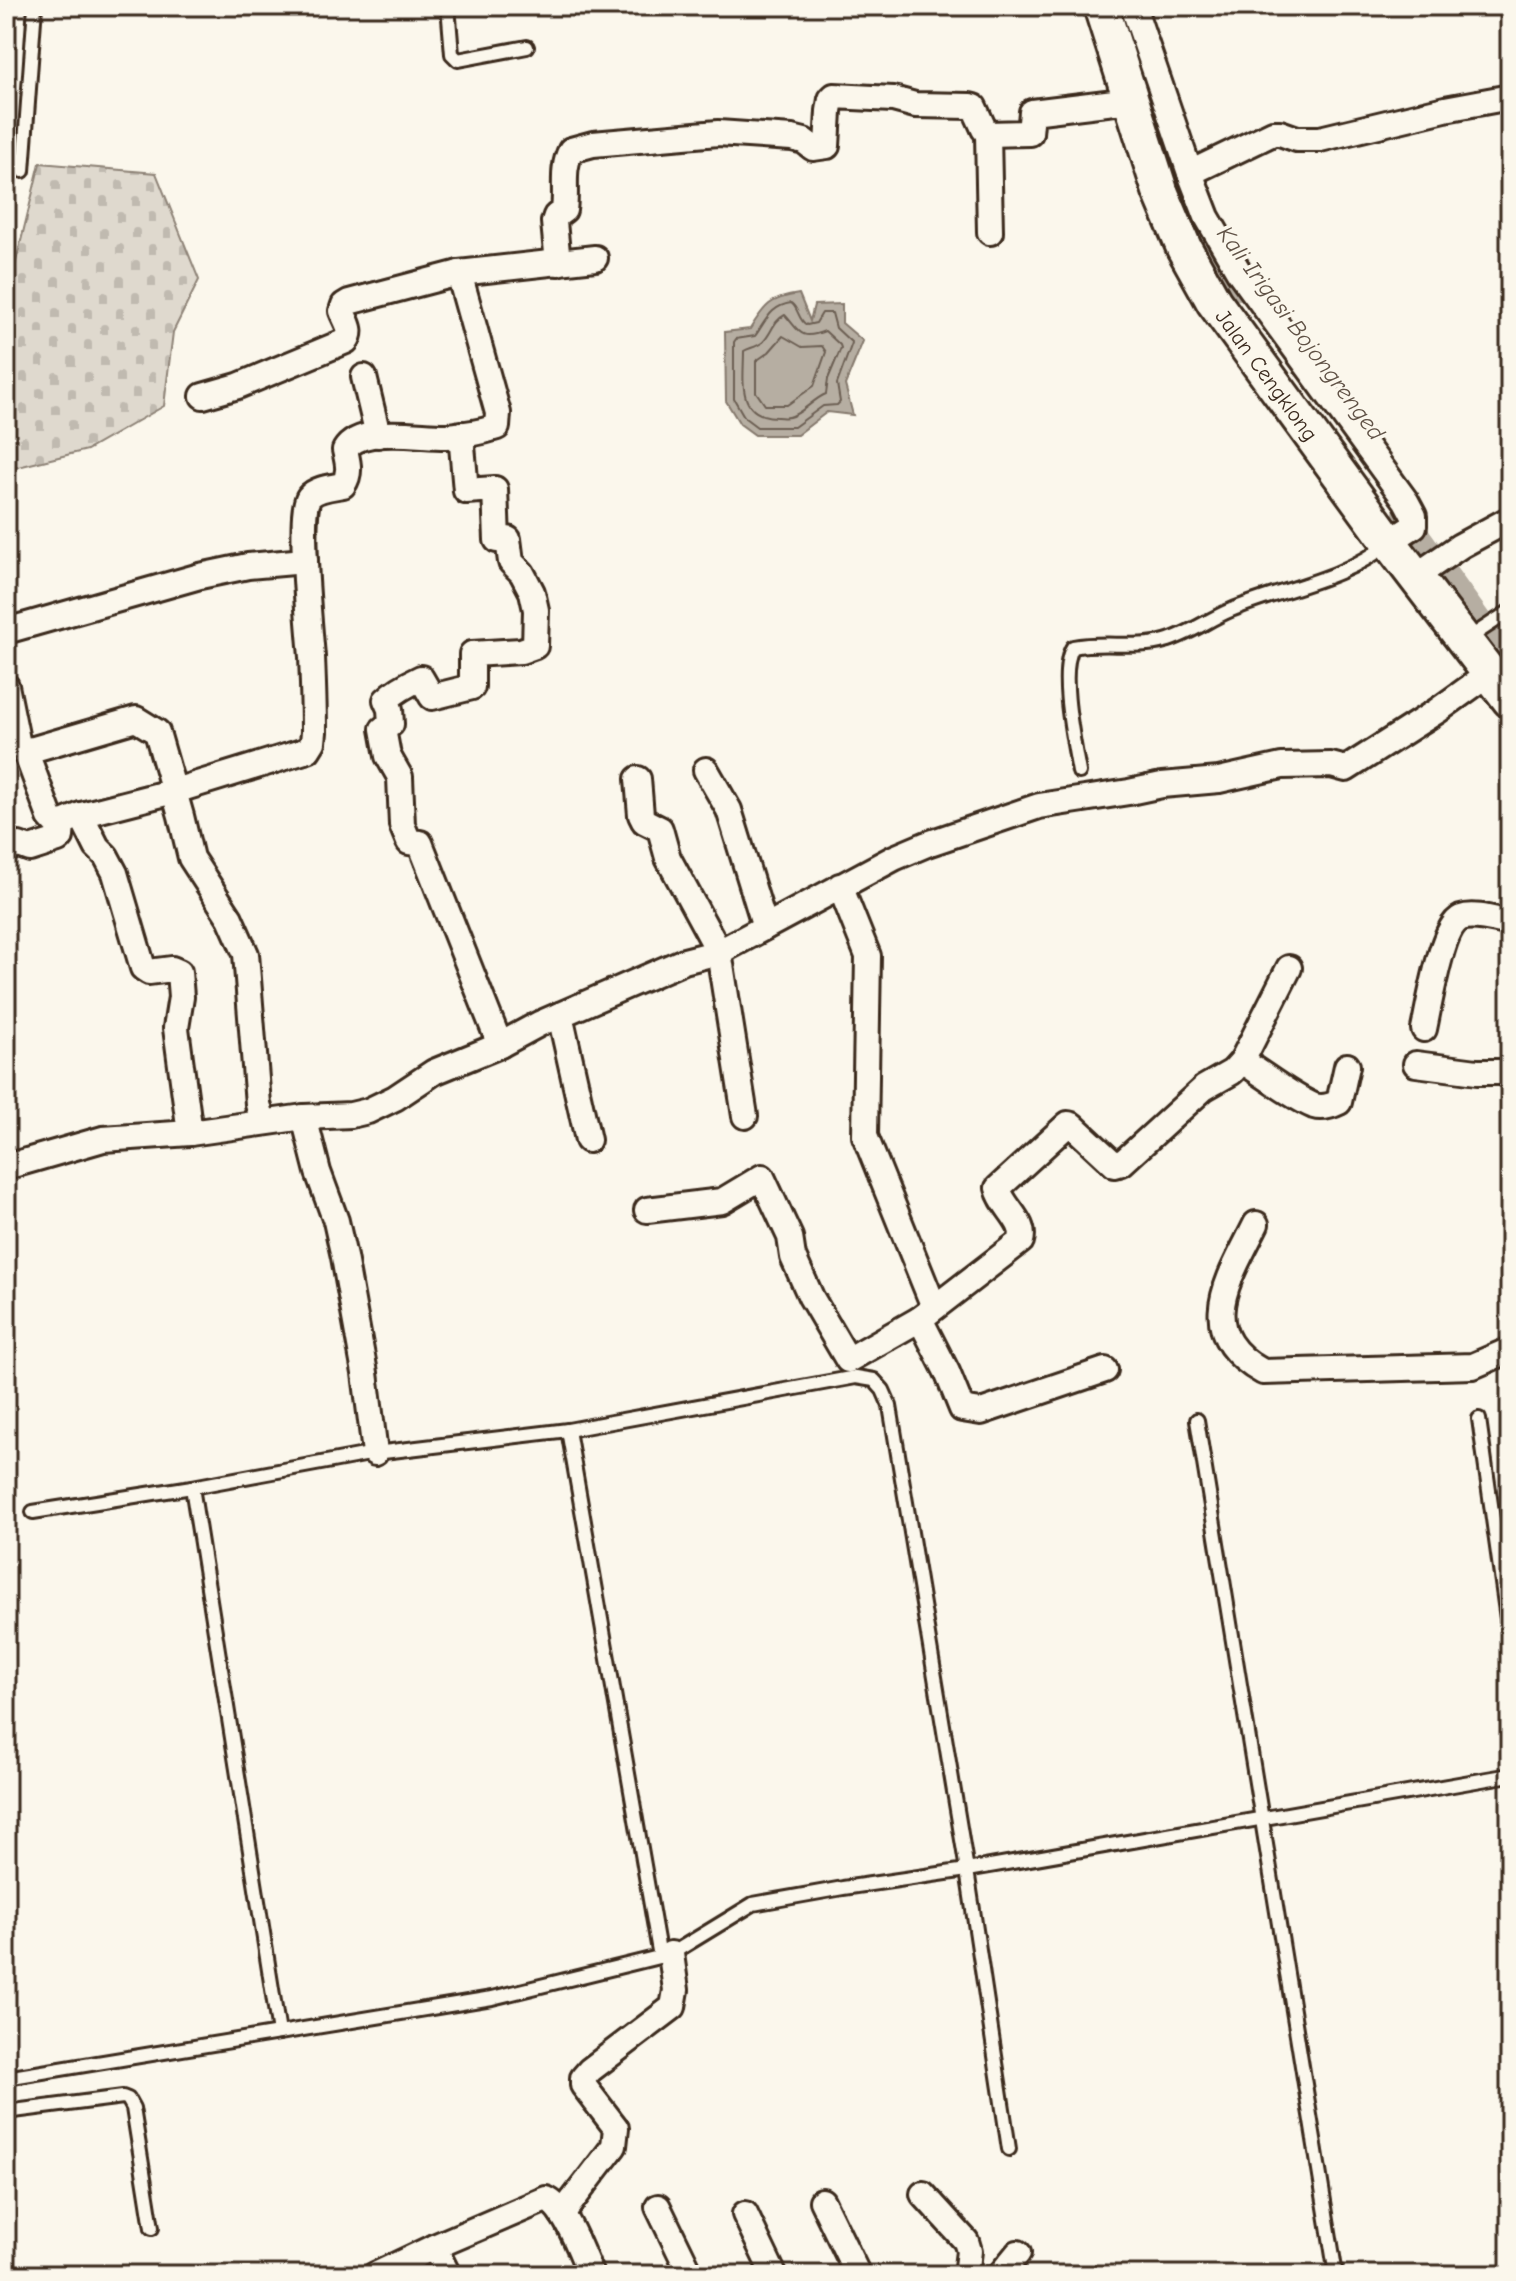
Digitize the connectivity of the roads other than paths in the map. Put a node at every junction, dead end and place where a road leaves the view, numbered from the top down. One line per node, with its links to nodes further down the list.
1 (35, 6): 9 (lane)
2 (448, 6): 5 (lane)
3 (1101, 6): 7 (main road, Jalan Cengklong)
4 (1133, 6): 10 (street)
5 (527, 47)
6 (1510, 97): 10 (street)
7 (1131, 100): 8 (street); 20 (main road, Jalan Cengklong)
8 (988, 134): 11 (street); 13 (street)
9 (23, 171)
10 (1190, 173): 20 (street)
11 (990, 232)
12 (595, 258): 13 (street)
13 (558, 263): 14 (street)
14 (459, 273): 16 (street); 17 (street)
15 (364, 377): 18 (street)
16 (203, 396)
17 (461, 434): 18 (street); 43 (street)
18 (378, 435): 21 (street)
19 (1510, 519): 22 (street)
20 (1399, 535): 22 (main road, Jalan Cengklong); 30 (lane)
21 (305, 561): 24 (street); 32 (street)
22 (1430, 567): 25 (main road, Jalan Cengklong)
23 (1510, 611): 25 (lane)
24 (6, 631)
25 (1468, 639): 27 (main road, Jalan Cengklong)
26 (6, 686): 28 (street)
27 (1500, 687): 36 (street)
28 (25, 750): 32 (street); 34 (street)
29 (706, 770): 38 (street)
30 (1079, 772)
31 (638, 779): 39 (street)
32 (174, 791): 33 (street); 50 (street)
33 (81, 815): 34 (street); 51 (street)
34 (60, 828): 35 (street)
35 (6, 849)
36 (840, 886): 38 (street); 56 (street)
37 (1510, 923): 42 (street)
38 (765, 927): 39 (street)
39 (719, 952): 41 (street); 48 (street)
40 (1289, 968): 44 (street)
41 (560, 1015): 43 (street); 52 (street)
42 (1424, 1029)
43 (500, 1045): 49 (street)
44 (1242, 1061): 46 (street); 56 (street)
45 (1416, 1064): 47 (street)
46 (1347, 1066)
47 (1510, 1072)
48 (745, 1116)
49 (304, 1117): 50 (street); 62 (street)
50 (263, 1122): 51 (street)
51 (190, 1133): 53 (street)
52 (588, 1140)
53 (6, 1167)
54 (647, 1210): 56 (street)
55 (1256, 1224): 57 (street)
56 (927, 1313): 58 (street)
57 (1510, 1350)
58 (1105, 1370)
59 (1479, 1419): 65 (lane)
60 (1197, 1420): 67 (lane)
61 (568, 1430): 62 (lane); 68 (lane); 69 (lane)
62 (375, 1453): 63 (lane)
63 (192, 1487): 64 (lane); 70 (lane)
64 (33, 1512)
65 (1510, 1640)
66 (1510, 1775): 67 (lane)
67 (1262, 1817): 68 (lane); 90 (lane)
68 (967, 1870): 69 (lane); 73 (lane)
69 (665, 1955): 70 (lane); 77 (street)
70 (279, 2033): 71 (lane)
71 (6, 2078)
72 (6, 2112): 79 (lane)
73 (1009, 2149)
74 (923, 2194): 88 (street)
75 (822, 2201): 87 (street)
76 (658, 2207): 85 (street)
77 (558, 2208): 80 (street); 84 (street)
78 (745, 2214): 86 (street)
79 (152, 2228)
80 (434, 2247): 82 (street); 83 (street)
81 (1018, 2253): 89 (street)
82 (375, 2275)
83 (448, 2275)
84 (591, 2275)
85 (691, 2275)
86 (774, 2275)
87 (858, 2275)
88 (966, 2275)
89 (1000, 2275)
90 (1336, 2275)

